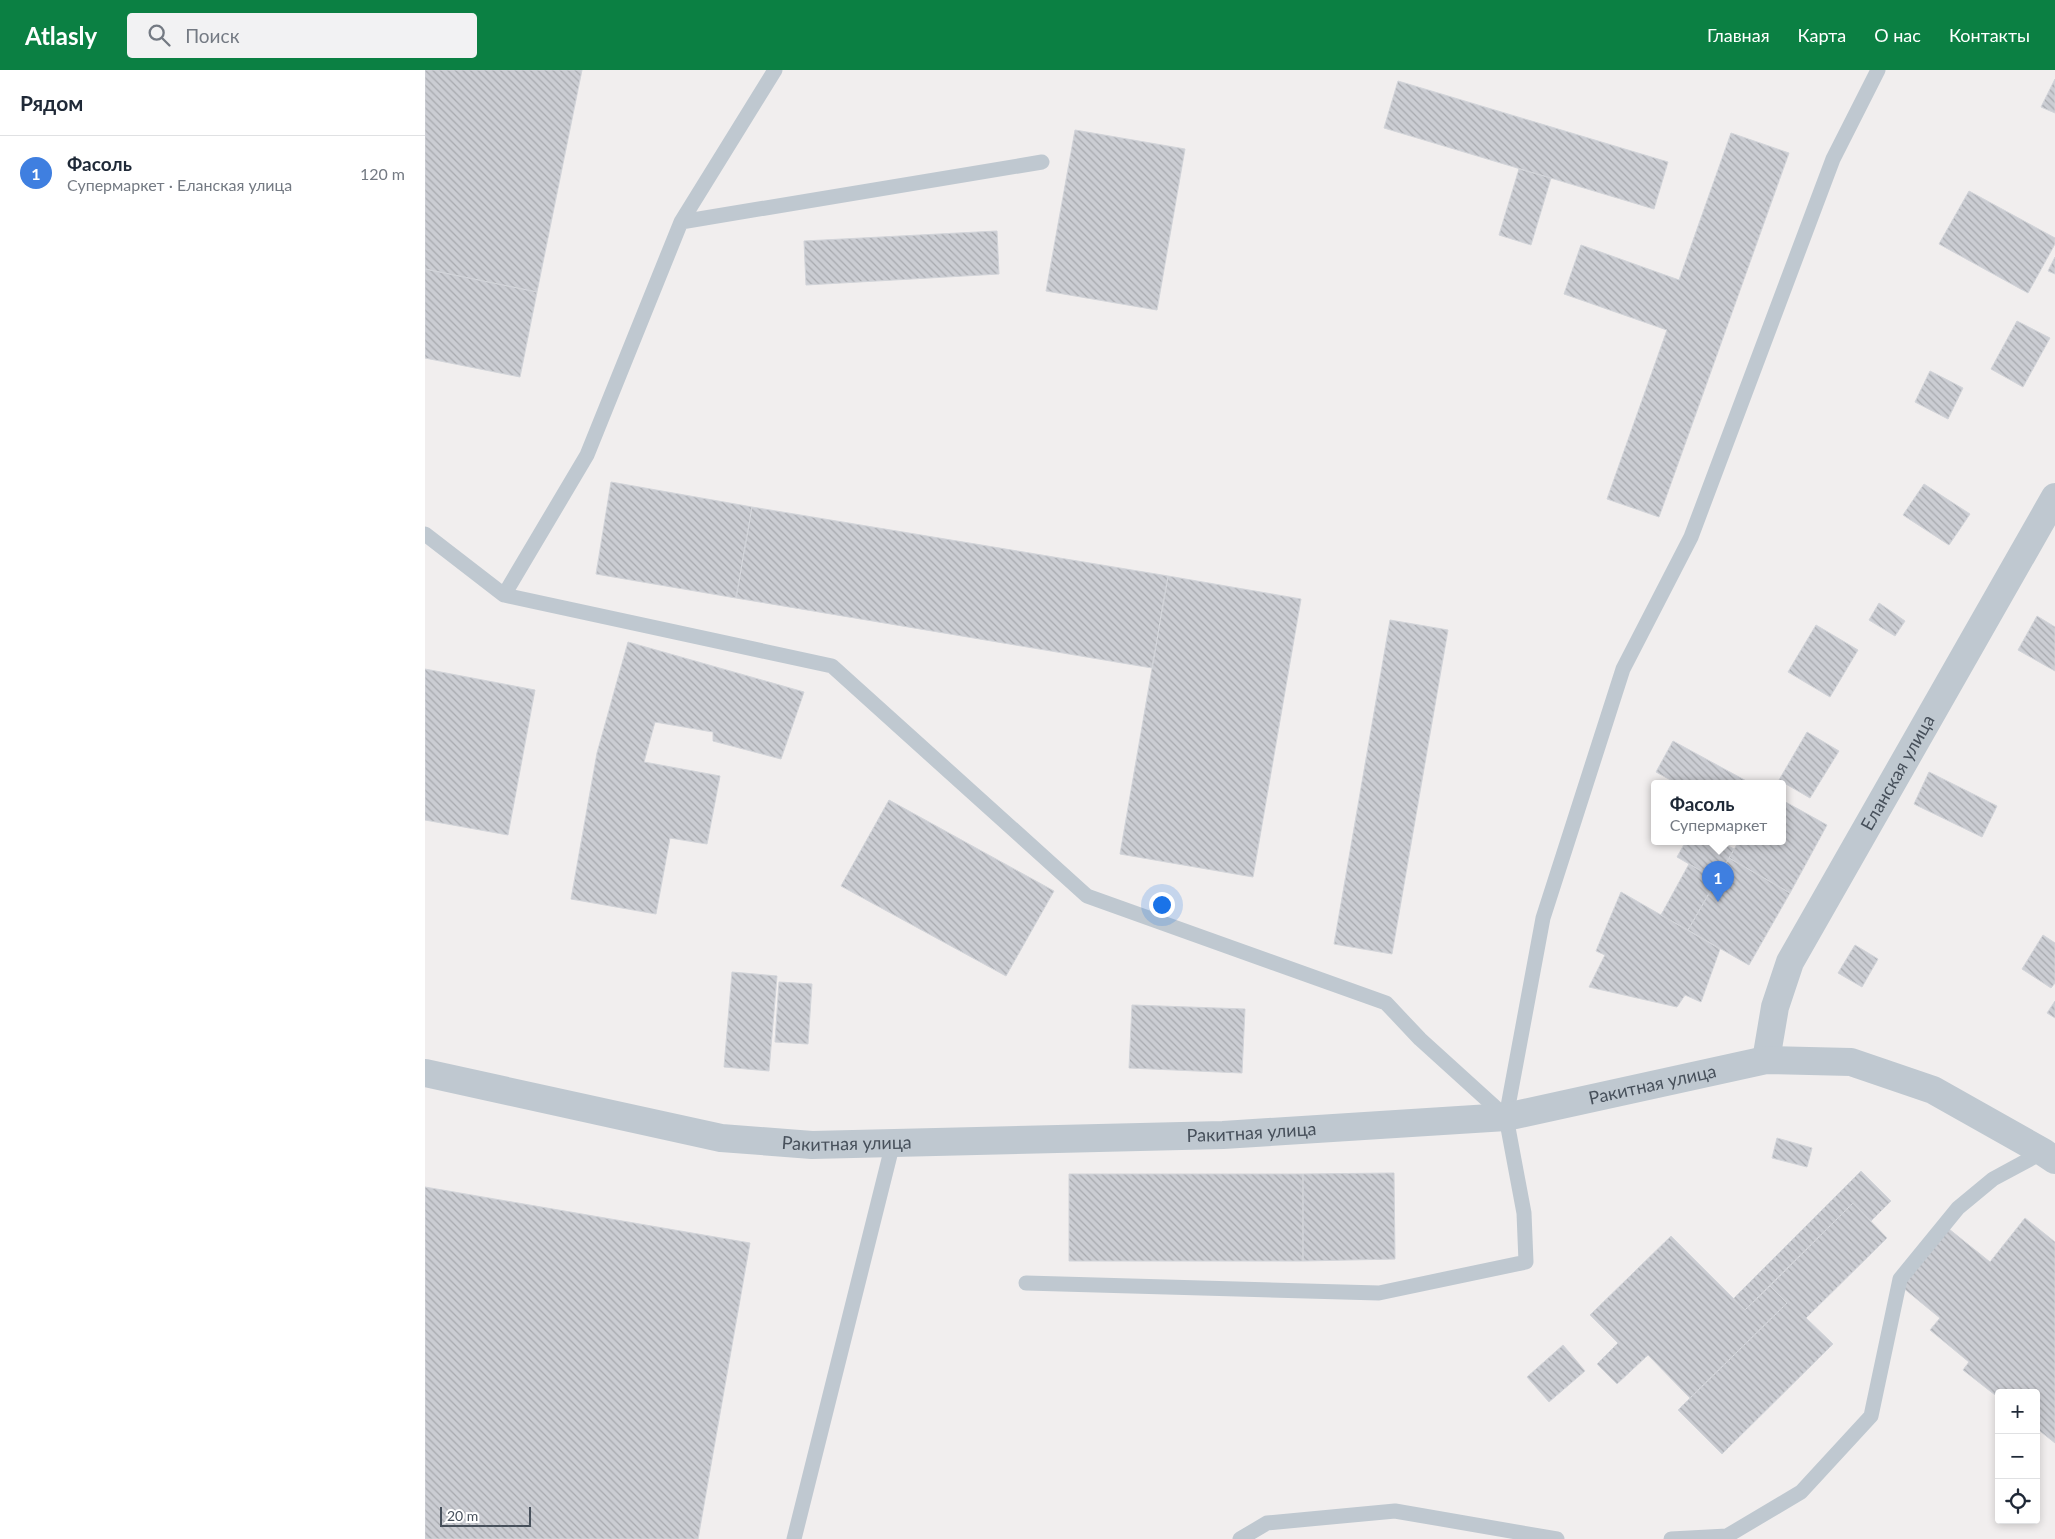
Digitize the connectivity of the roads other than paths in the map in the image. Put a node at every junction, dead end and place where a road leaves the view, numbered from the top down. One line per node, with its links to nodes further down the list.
1 (775, 70): 4 (lane)
2 (1878, 70): 10 (lane)
3 (1042, 162): 4 (lane)
4 (681, 222): 7 (lane)
5 (2055, 497): 8 (street, Еланская улица)
6 (425, 534): 7 (lane)
7 (504, 595): 10 (lane)
8 (1766, 1060): 10 (street, Ракитная улица); 12 (street, Ракитная улица)
9 (425, 1073): 11 (street, Ракитная улица)
10 (1506, 1117): 11 (street, Ракитная улица); 13 (lane)
11 (893, 1143): 14 (lane)
12 (2049, 1156): 17 (lane)
13 (1026, 1283)
14 (794, 1539)
15 (1240, 1539): 16 (lane)
16 (1557, 1539)
17 (1671, 1539)

